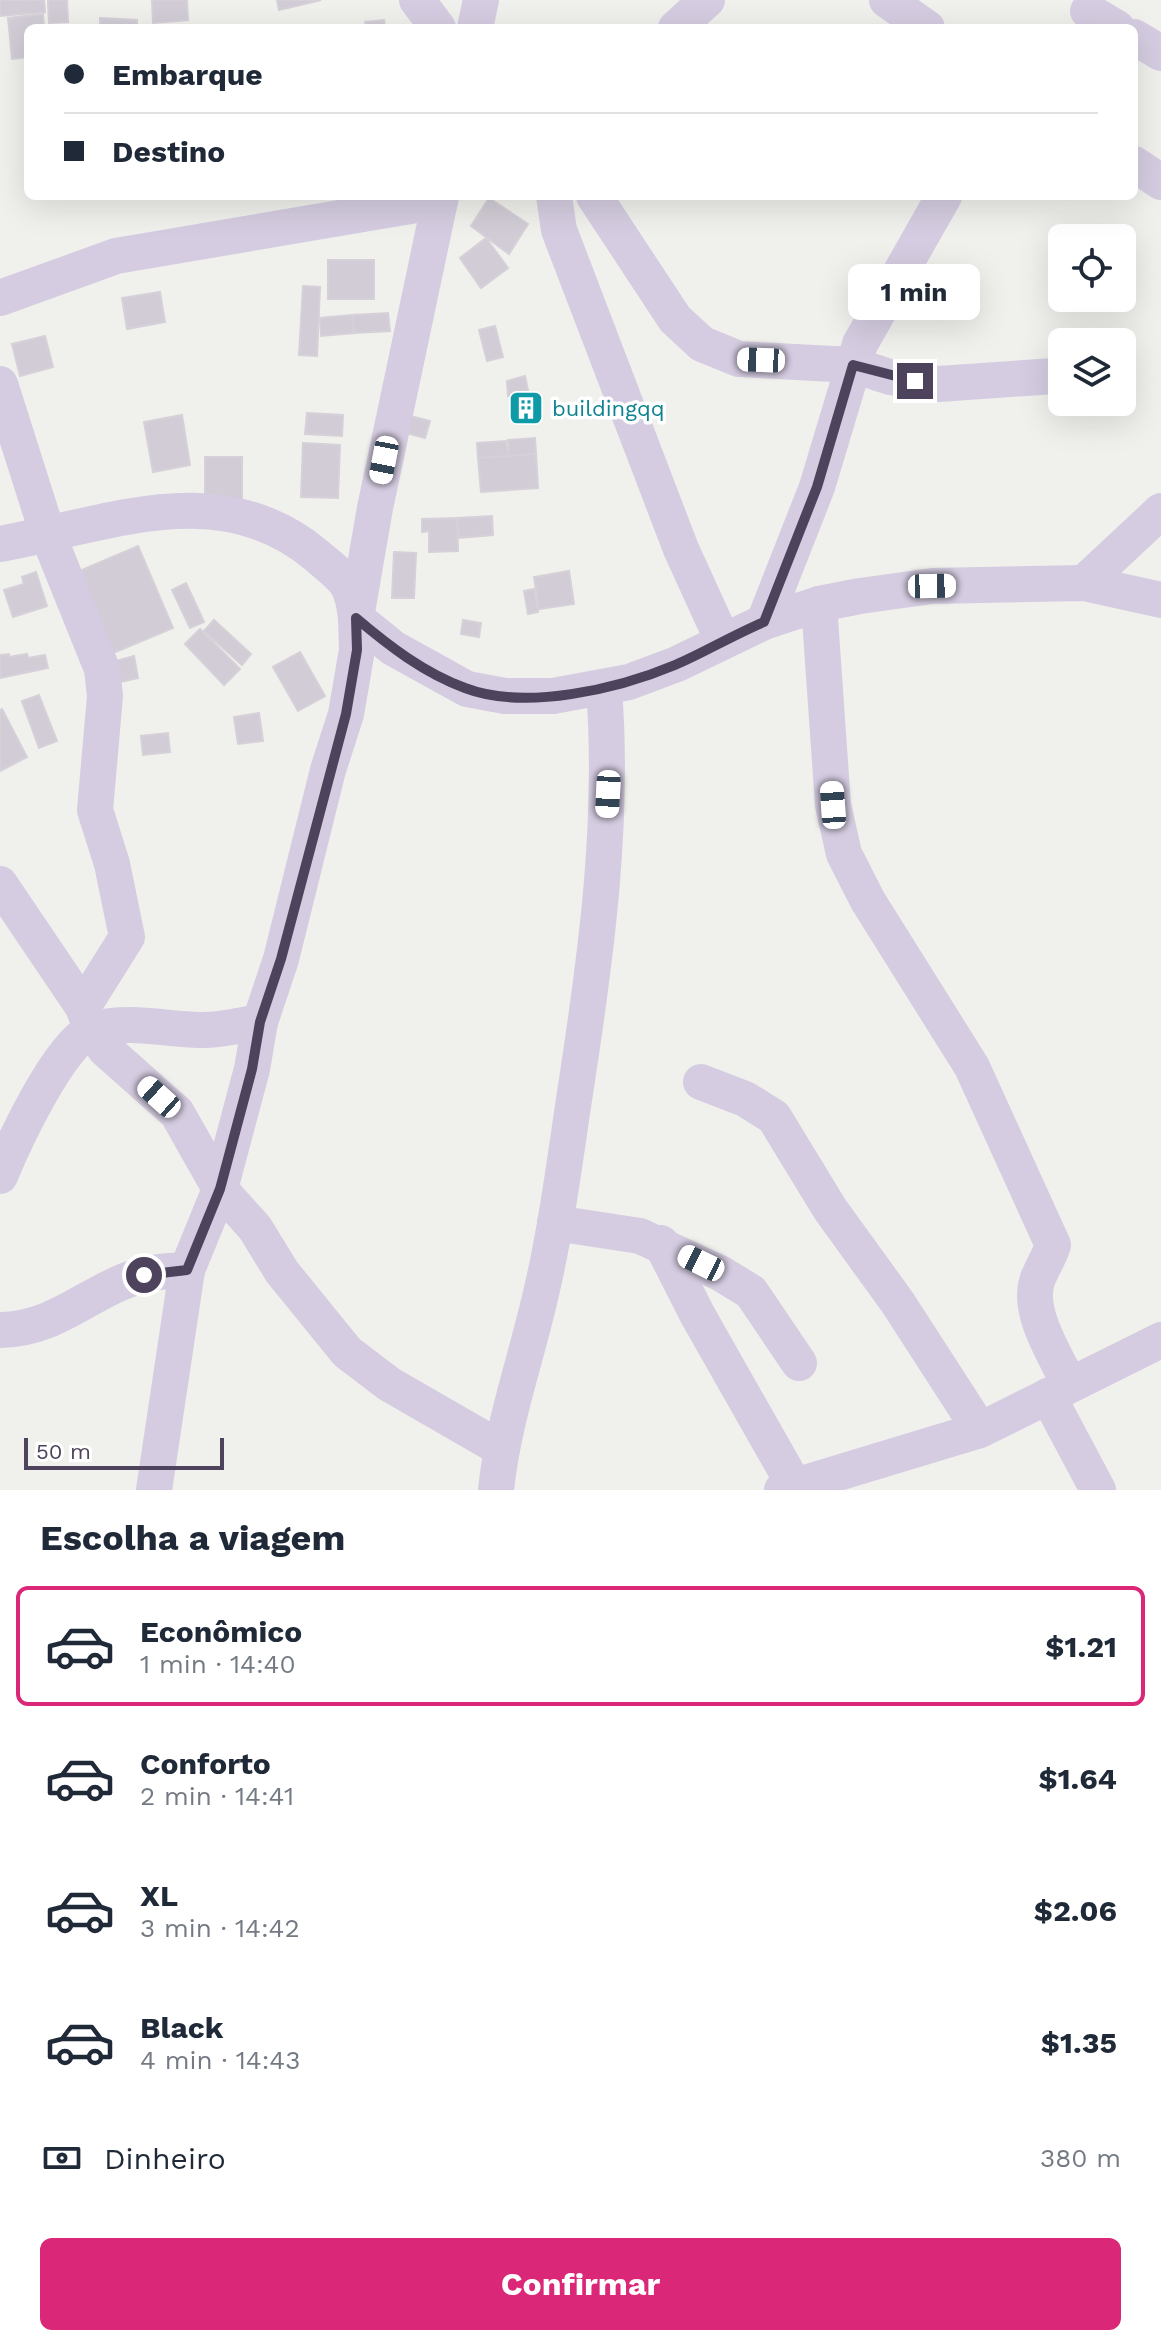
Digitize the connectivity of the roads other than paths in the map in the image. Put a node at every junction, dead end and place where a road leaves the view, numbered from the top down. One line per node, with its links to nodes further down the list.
1 (417, 0): 5 (street)
2 (481, 0): 6 (street)
3 (707, 0): 7 (street)
4 (887, 0): 8 (street)
5 (435, 24)
6 (476, 24)
7 (680, 24)
8 (921, 24)
9 (1138, 39): 10 (street)
10 (1161, 53)
11 (1138, 167): 12 (street)
12 (1161, 182)
13 (429, 200): 18 (street)
14 (440, 200): 28 (street)
15 (555, 200): 30 (street)
16 (597, 200): 19 (street)
17 (942, 200): 19 (street)
18 (0, 298)
19 (853, 365): 20 (street); 29 (street)
20 (1048, 376)
21 (0, 384): 23 (street)
22 (1161, 511): 25 (street)
23 (48, 535): 24 (street); 28 (street); 33 (street)
24 (0, 544)
25 (1084, 583): 26 (street); 27 (street)
26 (819, 604): 29 (street); 44 (street)
27 (1160, 605)
28 (356, 618): 31 (street); 34 (street)
29 (764, 622): 30 (street)
30 (722, 639): 31 (street)
31 (604, 688): 38 (street)
32 (0, 884): 33 (street)
33 (87, 1018): 34 (street); 36 (street); 37 (street)
34 (260, 1022): 37 (street)
35 (701, 1082): 45 (street)
36 (0, 1176)
37 (220, 1189): 40 (street); 46 (street)
38 (555, 1223): 39 (street); 46 (street)
39 (661, 1243): 43 (street); 47 (street)
40 (187, 1270): 41 (street); 48 (street)
41 (0, 1330)
42 (1161, 1340): 44 (street)
43 (799, 1363)
44 (1058, 1390): 45 (street); 50 (street)
45 (980, 1430): 47 (street)
46 (500, 1448): 49 (street)
47 (788, 1488)
48 (154, 1490)
49 (496, 1490)
50 (1098, 1490)

